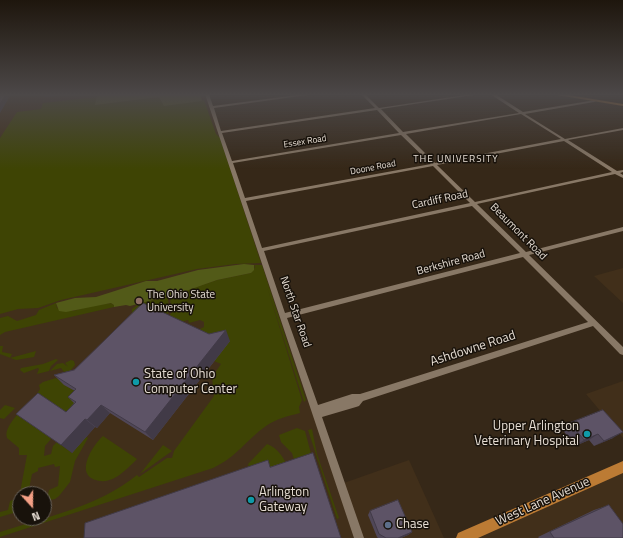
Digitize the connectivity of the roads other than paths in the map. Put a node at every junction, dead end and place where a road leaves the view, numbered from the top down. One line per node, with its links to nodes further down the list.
1 (216, 119): 7 (street, North Star Road)
2 (309, 119): 7 (street)
3 (388, 119): 8 (street, Beaumont Road)
4 (493, 119): 8 (street, Essex Road)
5 (532, 119): 9 (street)
6 (623, 129): 9 (street, Doone Road)
7 (220, 132): 10 (street, North Star Road)
8 (403, 134): 10 (street, Essex Road); 11 (street, Beaumont Road)
9 (565, 140): 11 (street, Doone Road); 13 (street)
10 (231, 162): 15 (street, North Star Road)
11 (434, 164): 15 (street, Doone Road); 16 (street, Beaumont Road)
12 (623, 171): 13 (street, Cardiff Road)
13 (616, 172): 14 (street); 16 (street, Cardiff Road)
14 (623, 177)
15 (244, 200): 18 (street, North Star Road)
16 (473, 203): 18 (street, Cardiff Road); 19 (street, Beaumont Road)
17 (623, 229): 19 (street, Berkshire Road)
18 (261, 250): 20 (street, North Star Road)
19 (524, 254): 20 (street, Berkshire Road); 21 (street, Beaumont Road)
20 (284, 316): 23 (street, North Star Road)
21 (594, 323): 22 (street, Beaumont Road); 23 (street, Ashdowne Road)
22 (623, 352)
23 (316, 412): 25 (street, North Star Road)
24 (623, 467): 26 (main road, West Lane Avenue)
25 (359, 538)
26 (464, 538)

